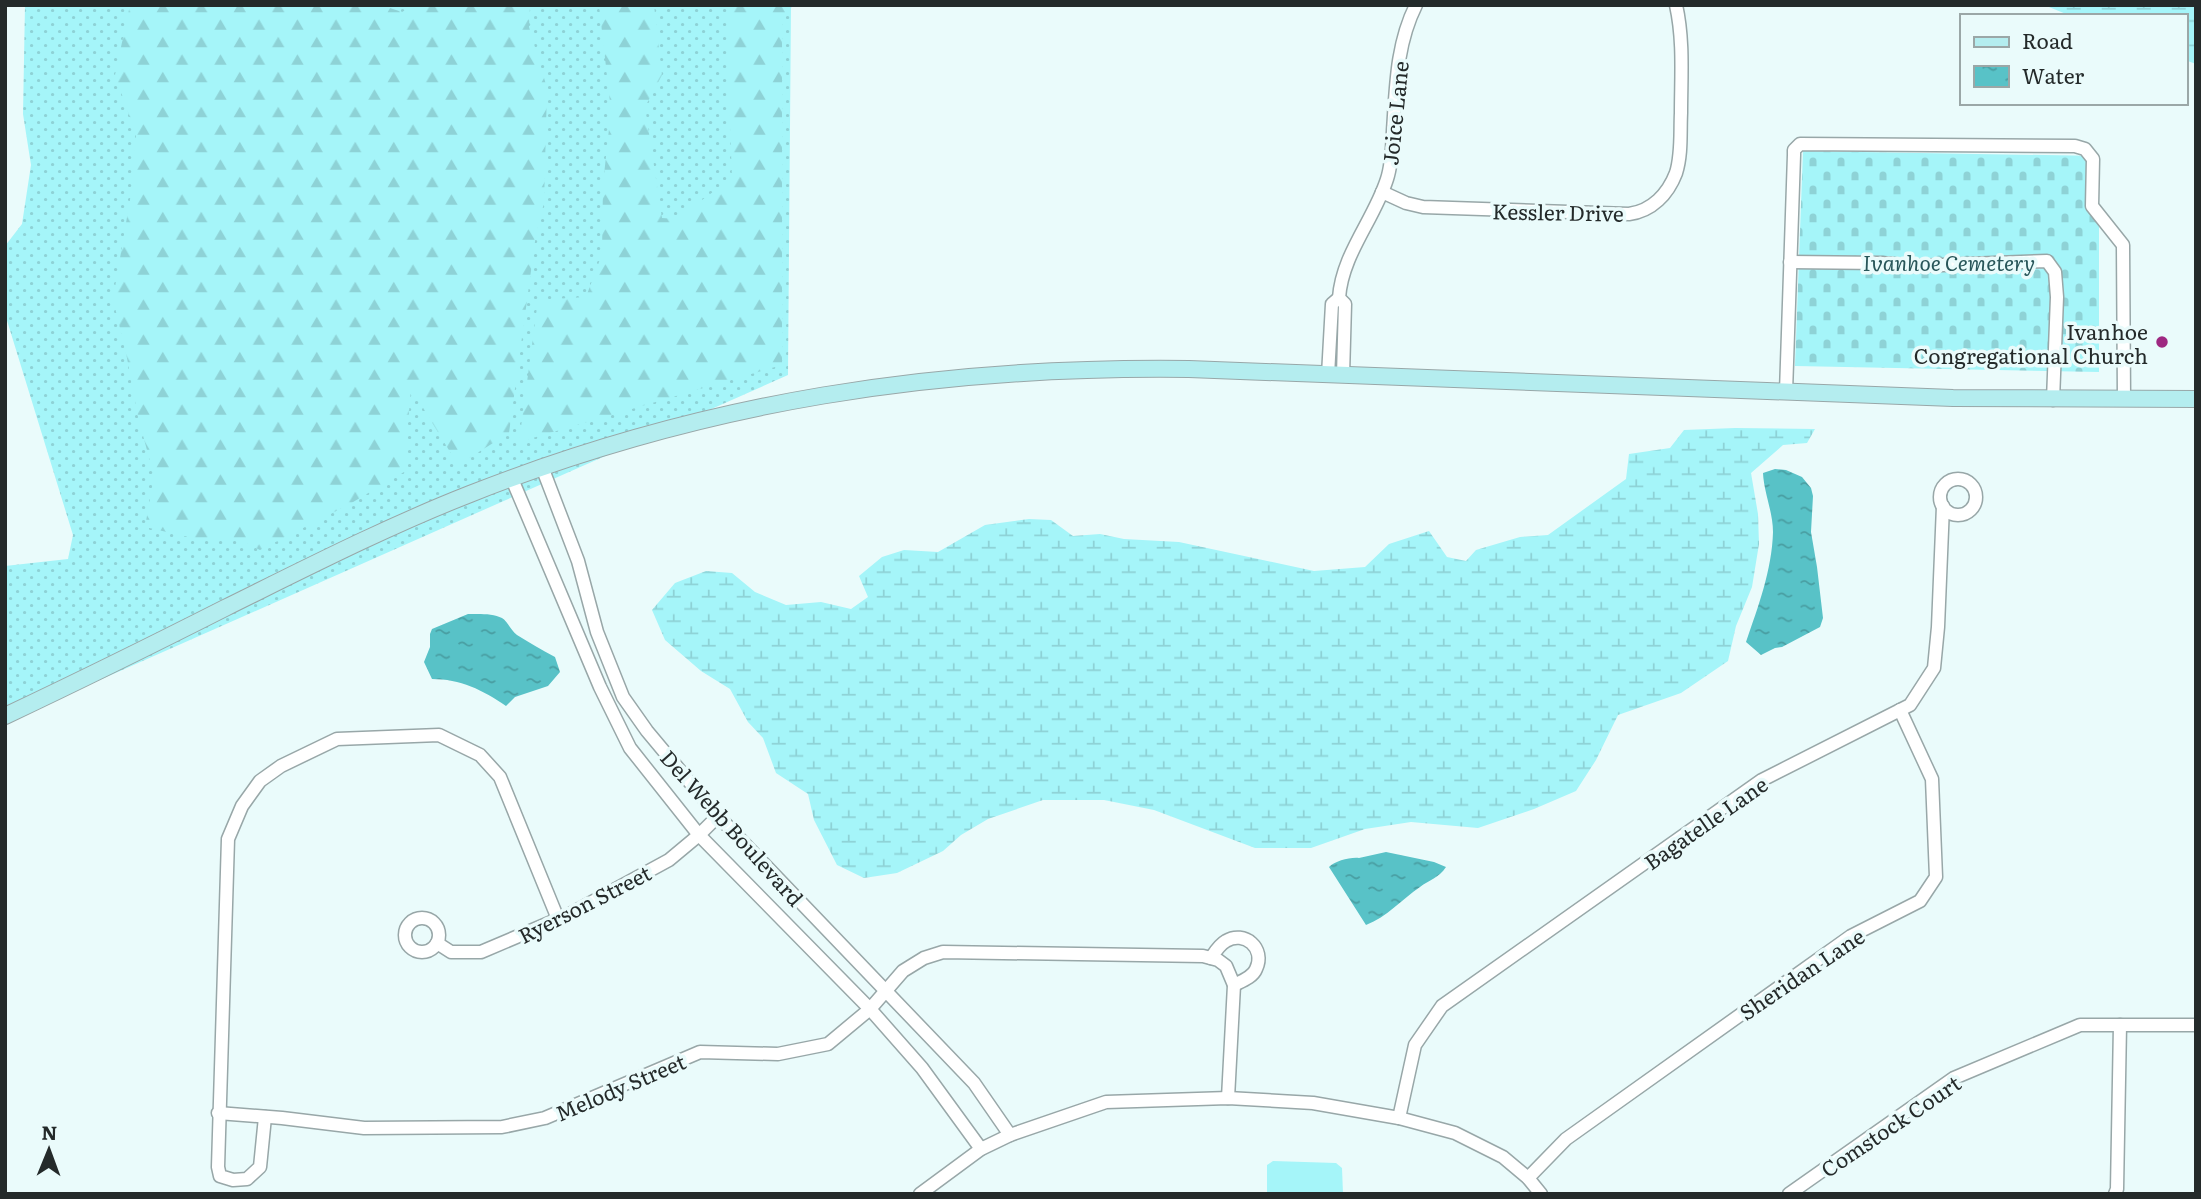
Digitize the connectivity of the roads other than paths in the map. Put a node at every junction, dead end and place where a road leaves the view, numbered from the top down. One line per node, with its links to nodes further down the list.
1 (1416, 5): 3 (street, Joice Lane)
2 (1676, 5): 3 (street, Kessler Drive)
3 (1382, 191): 5 (street, Joice Lane)
4 (1790, 262): 6 (street); 7 (street); 9 (street)
5 (1336, 375): 6 (main road); 10 (main road)
6 (1786, 392): 9 (main road)
7 (2124, 399): 8 (main road); 9 (main road)
8 (2196, 399)
9 (2053, 400)
10 (542, 467): 11 (main road); 15 (street, Del Webb Boulevard)
11 (512, 479): 14 (main road); 16 (street, Del Webb Boulevard)
12 (1943, 506): 13 (street, Bagatelle Lane)
13 (1900, 710): 28 (street, Bagatelle Lane); 31 (street, Sheridan Lane)
14 (5, 716)
15 (718, 816): 16 (street, Ryerson Street); 21 (street, Del Webb Boulevard)
16 (699, 835): 17 (street, Ryerson Street); 22 (street, Del Webb Boulevard)
17 (558, 919): 18 (street, Ryerson Street); 26 (street)
18 (437, 943)
19 (1211, 958): 20 (street); 20 (street); 21 (street, Melody Street)
20 (1234, 985): 25 (street)
21 (886, 990): 22 (street, Melody Street); 29 (street, Del Webb Boulevard)
22 (870, 1010): 27 (street, Melody Street); 30 (street, Del Webb Boulevard)
23 (2120, 1025): 24 (street, Comstock Court); 34 (street, Comstock Court); 35 (street)
24 (2196, 1026)
25 (1228, 1098): 28 (street); 29 (street)
26 (218, 1113): 27 (street, Melody Street); 27 (street)
27 (265, 1117)
28 (1399, 1118): 31 (street)
29 (1010, 1135): 30 (street)
30 (981, 1149): 32 (street)
31 (1528, 1178): 33 (street)
32 (920, 1194)
33 (1541, 1194)
34 (1789, 1194)
35 (2115, 1194)

